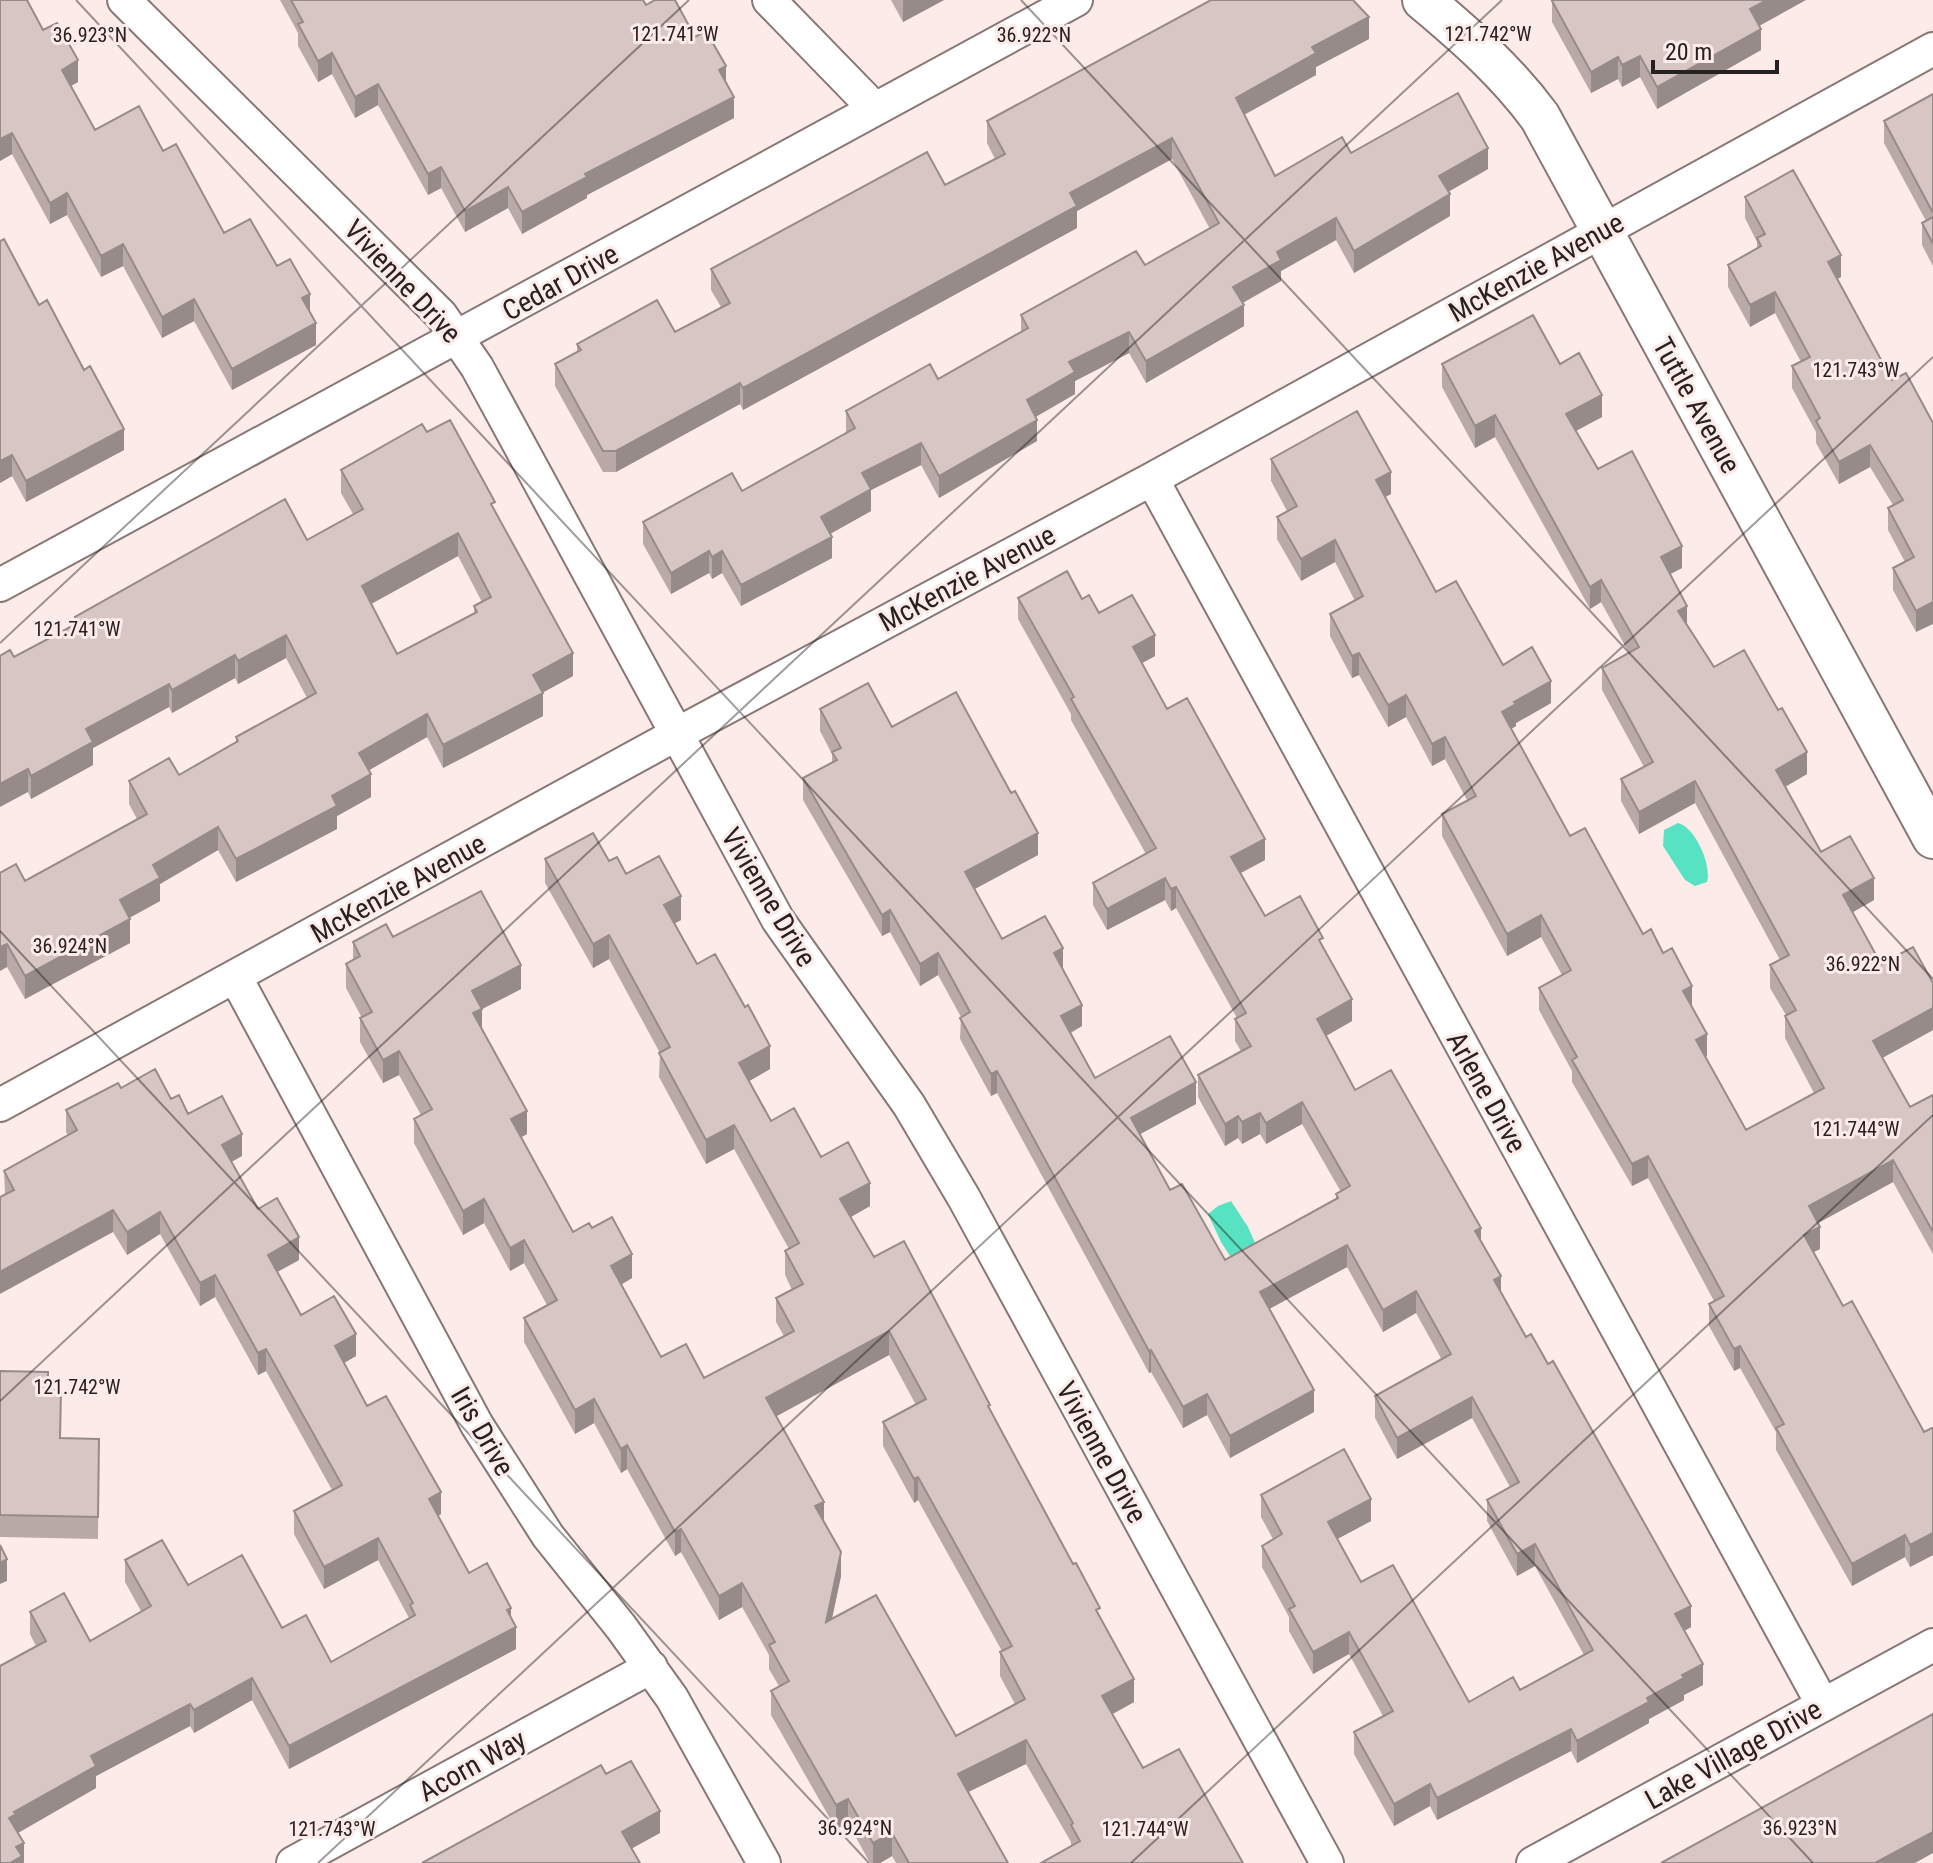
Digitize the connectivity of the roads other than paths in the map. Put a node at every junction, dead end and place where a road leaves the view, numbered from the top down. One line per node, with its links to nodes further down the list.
1 (124, 0): 8 (street, Vivienne Drive)
2 (769, 0): 6 (street)
3 (1076, 0): 6 (street, Cedar Drive)
4 (1423, 0): 7 (street, Tuttle Avenue)
5 (1933, 49): 7 (street, McKenzie Avenue)
6 (874, 108): 8 (street, Cedar Drive)
7 (1601, 231): 9 (street, McKenzie Avenue); 12 (street, Tuttle Avenue)
8 (458, 338): 10 (street, Cedar Drive); 11 (street, Vivienne Drive)
9 (1152, 479): 11 (street, McKenzie Avenue); 17 (street, Arlene Drive)
10 (0, 585)
11 (677, 734): 13 (street, McKenzie Avenue); 20 (street, Vivienne Drive)
12 (1933, 838)
13 (236, 978): 14 (street, McKenzie Avenue); 16 (street, Iris Drive)
14 (0, 1105)
15 (1933, 1645): 17 (street, Lake Village Drive)
16 (651, 1667): 18 (street, Acorn Way); 19 (street, Iris Drive)
17 (1823, 1705): 21 (street, Lake Village Drive)
18 (293, 1863)
19 (764, 1863)
20 (1327, 1863)
21 (1533, 1863)

